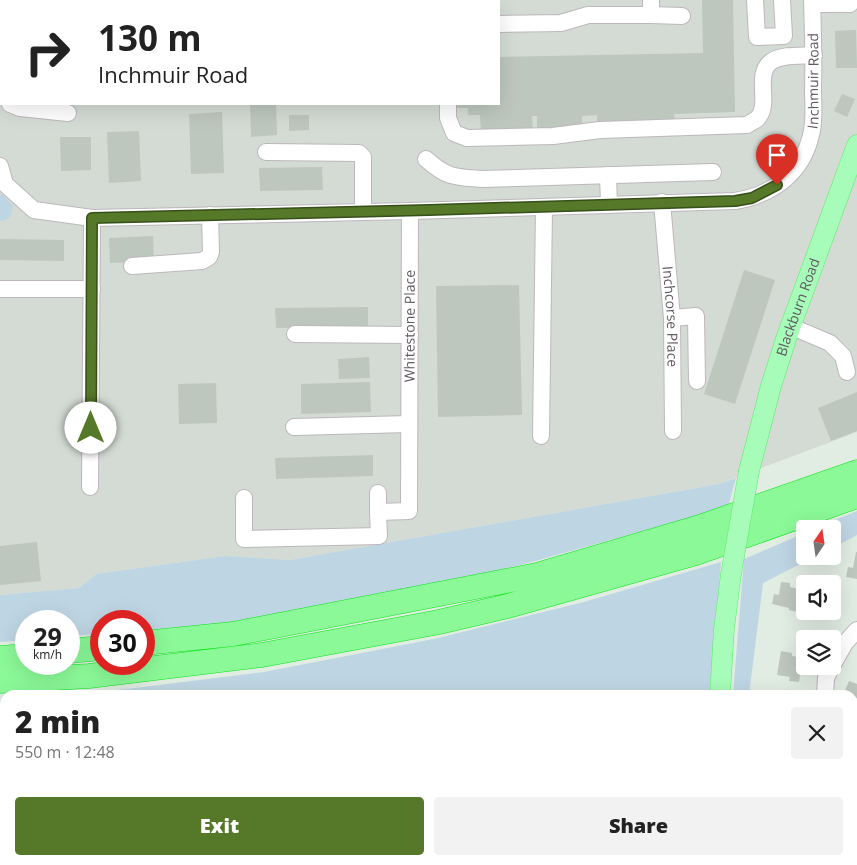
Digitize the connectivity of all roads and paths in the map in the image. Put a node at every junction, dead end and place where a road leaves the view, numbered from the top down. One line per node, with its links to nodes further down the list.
1 (755, 0): 2 (street)
2 (782, 0)
3 (812, 2): 4 (street); 8 (street, Inchmuir Road)
4 (850, 4)
5 (651, 8): 6 (street); 7 (street)
6 (682, 16)
7 (500, 24)
8 (814, 55): 10 (street); 19 (street, Inchmuir Road)
9 (12, 105): 11 (street)
10 (448, 105)
11 (68, 113)
12 (857, 145): 17 (main road, Blackburn Road)
13 (266, 152): 23 (street)
14 (426, 159): 18 (street)
15 (0, 166): 25 (street, Inchmuir Road)
16 (713, 172): 18 (street)
17 (852, 174): 30 (main road, Blackburn Road)
18 (608, 175): 20 (street)
19 (662, 202): 20 (street, Inchmuir Road); 29 (street, Inchcorse Place)
20 (609, 204): 21 (street, Inchmuir Road)
21 (544, 207): 22 (street, Inchmuir Road); 38 (street)
22 (410, 211): 23 (street, Inchmuir Road); 32 (street, Whitestone Place)
23 (363, 212): 24 (street, Inchmuir Road)
24 (210, 215): 25 (street, Inchmuir Road); 26 (street)
25 (92, 218): 28 (street)
26 (132, 266)
27 (0, 289): 28 (street)
28 (92, 289): 40 (street)
29 (672, 318): 34 (street); 36 (street, Inchcorse Place)
30 (790, 326): 33 (street); 52 (main road, Blackburn Road, bridge)
31 (295, 334): 32 (street)
32 (410, 335): 37 (street, Whitestone Place)
33 (848, 372)
34 (697, 381)
35 (294, 427): 37 (street)
36 (673, 431)
37 (409, 432): 44 (street, Whitestone Place)
38 (541, 436)
39 (857, 472): 46 (highway)
40 (90, 487)
41 (378, 493): 44 (street)
42 (857, 496): 51 (highway)
43 (244, 498): 44 (street)
44 (378, 512)
45 (857, 630): 47 (street)
46 (155, 642)
47 (841, 650)
48 (15, 657): 49 (highway)
49 (0, 658)
50 (828, 675): 53 (street)
51 (0, 681)
52 (720, 690)
53 (825, 690)

